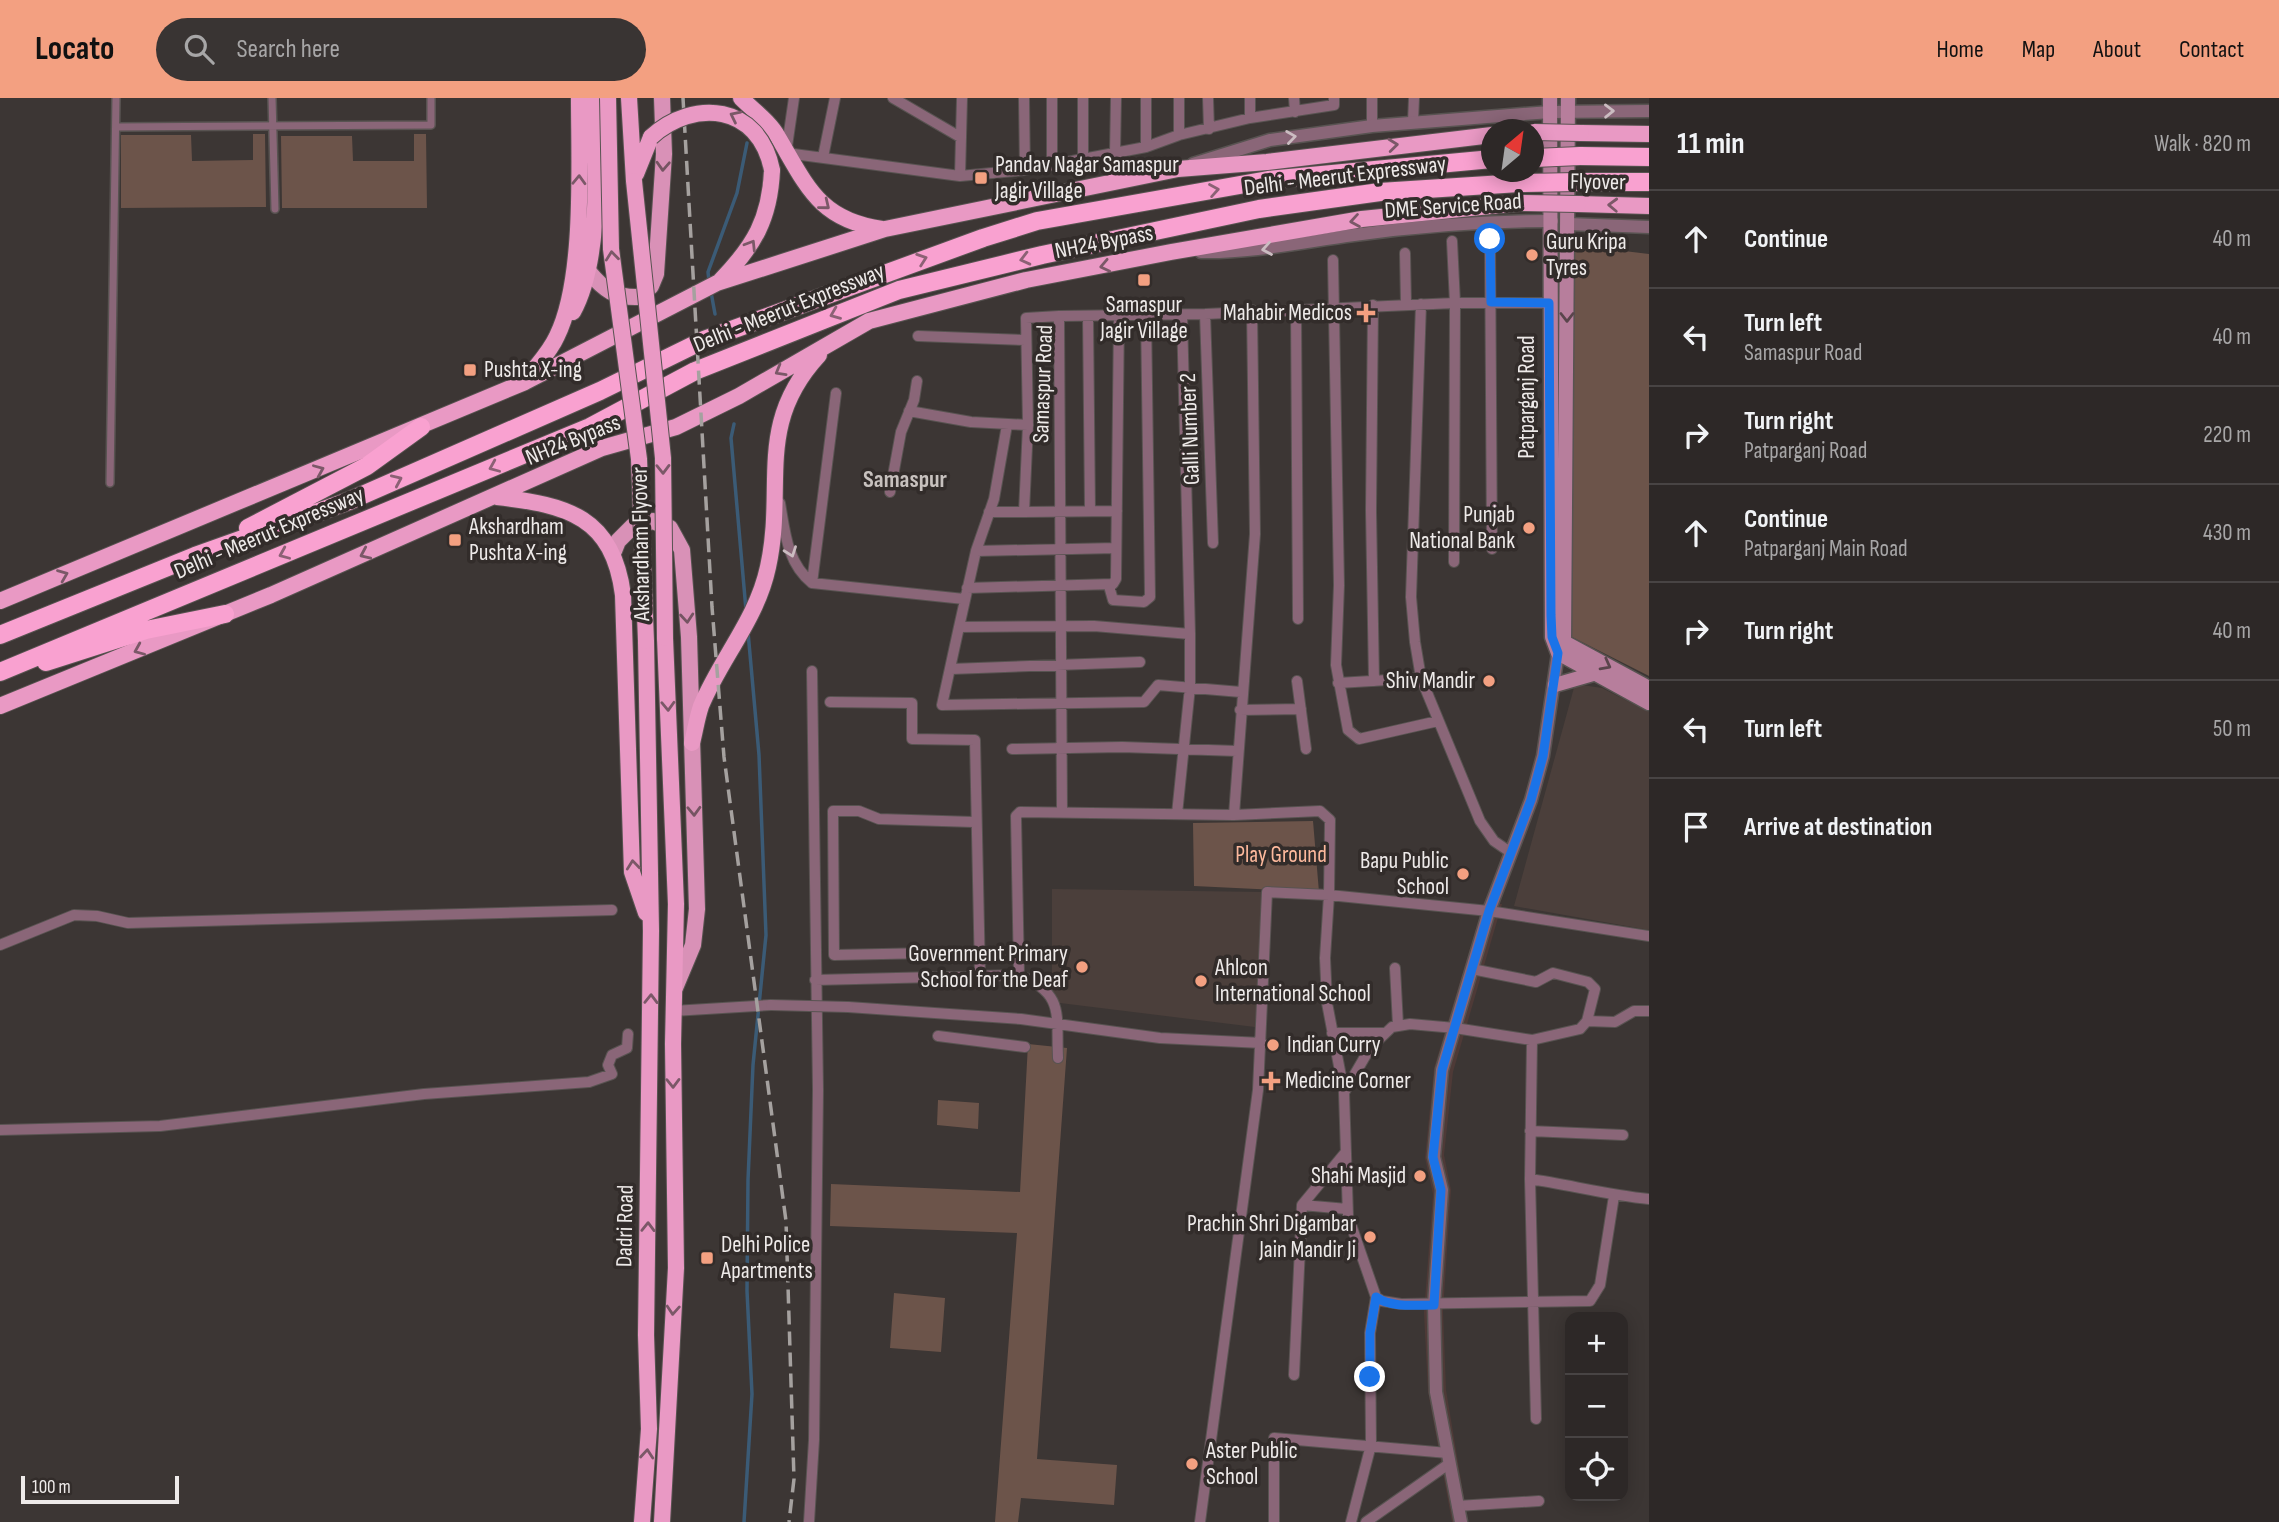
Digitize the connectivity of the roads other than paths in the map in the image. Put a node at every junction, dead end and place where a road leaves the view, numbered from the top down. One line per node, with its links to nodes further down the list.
1 (116, 98): 34 (street)
2 (272, 98): 32 (street)
3 (431, 98): 32 (street)
4 (579, 98): 85 (highway, one-way to 4)
5 (594, 98): 66 (highway)
6 (608, 98): 158 (highway, Akshardham Flyover, one-way to 6, bridge)
7 (629, 98): 53 (highway, Akshardham Flyover)
8 (662, 98): 66 (main road, one-way to 66)
9 (741, 98): 42 (highway)
10 (794, 98): 42 (street)
11 (835, 98): 44 (street)
12 (893, 98): 40 (street)
13 (962, 98): 40 (street)
14 (1024, 98): 51 (street)
15 (1052, 98): 49 (street)
16 (1083, 98): 46 (street)
17 (1116, 98): 43 (street)
18 (1146, 98): 41 (street)
19 (1179, 98): 38 (street)
20 (1208, 98): 35 (street)
21 (1250, 98): 30 (street)
22 (1294, 98): 29 (street)
23 (1334, 98): 29 (street)
24 (1372, 98): 33 (street)
25 (1414, 98): 31 (street)
26 (1550, 105): 27 (street); 31 (street); 57 (main road, Patparganj Road)
27 (1568, 105): 28 (street, one-way to 28); 58 (main road, Patparganj Road)
28 (1649, 111)
29 (1294, 112): 30 (street)
30 (1250, 118): 35 (street)
31 (1413, 122): 33 (street)
32 (273, 126): 34 (street); 56 (street)
33 (1372, 126): 50 (street, one-way to 33)
34 (116, 127): 95 (street)
35 (1209, 129): 38 (street)
36 (1544, 132): 37 (highway, bridge)
37 (1649, 134)
38 (1179, 135): 41 (street)
39 (1481, 136): 50 (highway, one-way to 39)
40 (960, 137): 52 (street)
41 (1146, 147): 43 (street)
42 (786, 153): 44 (street); 60 (highway, one-way to 60)
43 (1115, 153): 46 (street)
44 (823, 157): 52 (street)
45 (1649, 157): 47 (highway, bridge)
46 (1083, 158): 49 (street)
47 (1544, 158)
48 (1481, 160): 109 (highway, Delhi - Meerut Expressway, one-way to 48)
49 (1052, 164): 51 (street)
50 (1178, 169): 60 (highway)
51 (1025, 170): 52 (street)
52 (960, 176)
53 (634, 181): 67 (highway, one-way to 53, bridge); 169 (highway, Akshardham Flyover, one-way to 169, bridge)
54 (1649, 182): 127 (highway, Delhi - Meerut Expressway, one-way to 127, bridge)
55 (1649, 206): 63 (highway, Flyover, one-way to 63, bridge)
56 (275, 209)
57 (1552, 220): 63 (street, DME Service Road, one-way to 63); 70 (main road, Patparganj Road)
58 (1568, 224): 59 (street); 122 (main road, Patparganj Road, one-way to 122)
59 (1649, 227)
60 (885, 229): 67 (highway)
61 (1490, 239): 68 (street)
62 (1452, 241): 69 (street)
63 (1171, 252): 84 (highway, NH24 Bypass, one-way to 84)
64 (1405, 253): 71 (street)
65 (1333, 260): 74 (street)
66 (589, 272): 85 (highway)
67 (718, 283): 88 (highway)
68 (1491, 302): 69 (street, Samaspur Road); 70 (street, Samaspur Road); 106 (street)
69 (1455, 303): 72 (street, Samaspur Road); 110 (street)
70 (1549, 303): 122 (main road, Patparganj Road)
71 (1406, 304): 72 (street, Samaspur Road); 73 (street, Samaspur Road)
72 (1421, 304): 129 (street)
73 (1373, 305): 74 (street, Samaspur Road); 131 (street)
74 (1333, 307): 75 (street, Samaspur Road); 132 (street)
75 (1296, 309): 76 (street, Samaspur Road); 117 (street)
76 (1252, 310): 77 (street, Samaspur Road); 136 (street)
77 (1205, 314): 79 (street, Samaspur Road); 103 (street, Galli Number 2)
78 (1146, 315): 79 (street, Samaspur Road); 82 (street, Samaspur Road); 112 (street)
79 (1182, 315): 120 (street)
80 (1059, 316): 81 (street, Samaspur Road); 86 (street); 98 (street, Samaspur Road)
81 (1088, 316): 82 (street, Samaspur Road); 99 (street)
82 (1119, 316): 100 (street)
83 (918, 336): 86 (street)
84 (839, 337): 94 (highway); 97 (highway, NH24 Bypass, one-way to 97)
85 (557, 338): 88 (highway)
86 (1026, 340): 92 (street)
87 (917, 381): 90 (street)
88 (525, 382): 93 (highway)
89 (836, 393): 111 (street)
90 (909, 411): 91 (street); 96 (street)
91 (1007, 425): 92 (street); 101 (street)
92 (1028, 425): 102 (street)
93 (421, 427): 109 (highway); 115 (highway, one-way to 93)
94 (774, 468): 111 (street, one-way to 111); 144 (highway)
95 (110, 483)
96 (890, 492)
97 (495, 497): 107 (highway); 116 (highway, NH24 Bypass, one-way to 116)
98 (1060, 511): 99 (street); 102 (street); 105 (street, Samaspur Road)
99 (1090, 511): 100 (street)
100 (1117, 511): 104 (street)
101 (989, 512): 102 (street); 108 (street)
102 (1024, 512)
103 (1213, 543)
104 (1116, 548): 105 (street); 112 (street)
105 (1060, 549): 108 (street); 113 (street, Samaspur Road)
106 (1492, 549)
107 (614, 551): 144 (main road, one-way to 144); 158 (highway, one-way to 107)
108 (976, 551): 114 (street)
109 (195, 556): 121 (highway, Delhi - Meerut Expressway)
110 (1454, 562)
111 (812, 583): 114 (street)
112 (1108, 586): 113 (street)
113 (1060, 587): 114 (street); 118 (street, Samaspur Road)
114 (965, 593): 119 (street)
115 (0, 601)
116 (225, 614): 127 (highway); 140 (highway, NH24 Bypass, one-way to 140)
117 (1298, 619)
118 (1061, 626): 119 (street); 120 (street); 124 (street, Samaspur Road)
119 (959, 627): 125 (street)
120 (1190, 634): 134 (street)
121 (0, 635)
122 (1561, 648): 128 (main road); 133 (street); 135 (main road, one-way to 135)
123 (1140, 662): 124 (street)
124 (1061, 663): 125 (street); 138 (street, Samaspur Road)
125 (951, 669): 138 (street)
126 (812, 671): 163 (street)
127 (0, 673)
128 (1593, 674): 133 (main road); 139 (main road)
129 (1421, 678): 131 (street); 143 (street)
130 (1297, 681): 141 (street)
131 (1374, 681): 132 (street)
132 (1338, 683): 143 (street)
133 (1555, 685): 154 (street)
134 (1190, 687): 136 (street); 138 (street); 147 (street)
135 (1649, 688)
136 (1241, 692): 142 (street)
137 (830, 702): 153 (street)
138 (1062, 702): 145 (street, Samaspur Road)
139 (1649, 703)
140 (0, 706)
141 (1301, 709): 142 (street); 148 (street)
142 (1240, 710): 149 (street)
143 (1438, 721): 154 (street)
144 (692, 743): 169 (main road, one-way to 169)
145 (1061, 748): 146 (street); 147 (street); 150 (street, Samaspur Road)
146 (1012, 749)
147 (1183, 749): 149 (street); 151 (street)
148 (1306, 749)
149 (1237, 751): 152 (street)
150 (1062, 812): 151 (street); 167 (street)
151 (1177, 814): 152 (street)
152 (1234, 814): 155 (street)
153 (974, 822): 161 (street); 162 (street)
154 (1510, 852): 157 (street)
155 (1329, 895): 157 (street); 176 (street); 181 (street)
156 (612, 910): 160 (street)
157 (1489, 911): 159 (street); 165 (street)
158 (651, 930): 203 (highway, Dadri Road, one-way to 158)
159 (1649, 936)
160 (0, 945)
161 (979, 952): 162 (street); 166 (street)
162 (834, 955): 163 (street)
163 (815, 956): 168 (street)
164 (1395, 968): 174 (street)
165 (1472, 969): 172 (street); 175 (street)
166 (980, 975): 167 (street); 168 (street)
167 (1018, 975): 173 (street)
168 (816, 979): 205 (street)
169 (674, 990): 170 (highway)
170 (673, 1011): 173 (street, bridge); 204 (highway, one-way to 204)
171 (1649, 1011): 172 (street)
172 (1587, 1021): 180 (street)
173 (1056, 1024): 181 (street); 183 (street)
174 (1398, 1025): 175 (street); 177 (street)
175 (1455, 1028): 180 (street); 196 (street)
176 (1332, 1033): 177 (street); 184 (street)
177 (1383, 1033): 184 (street)
178 (628, 1034): 185 (street)
179 (938, 1036): 182 (street)
180 (1532, 1040): 186 (street)
181 (1262, 1043): 206 (street)
182 (1025, 1047)
183 (1058, 1058)
184 (1344, 1092): 188 (street)
185 (0, 1130)
186 (1530, 1131): 187 (street); 189 (street)
187 (1623, 1135)
188 (1345, 1153): 192 (street); 193 (street)
189 (1530, 1179): 190 (street); 195 (street)
190 (1614, 1196): 191 (street); 195 (street)
191 (1649, 1199)
192 (1302, 1205): 193 (street); 197 (street)
193 (1348, 1209): 194 (street)
194 (1376, 1297): 196 (street); 199 (street)
195 (1532, 1302): 196 (street); 198 (street)
196 (1434, 1305): 200 (street)
197 (1294, 1375)
198 (1536, 1419)
199 (1371, 1445): 200 (street); 207 (street); 208 (street)
200 (1449, 1458): 202 (street); 209 (street)
201 (1539, 1501): 202 (street)
202 (1457, 1506): 210 (street)
203 (642, 1522)
204 (662, 1522)
205 (809, 1522)
206 (1200, 1522)
207 (1274, 1522)
208 (1352, 1522)
209 (1366, 1522)
210 (1461, 1522)

